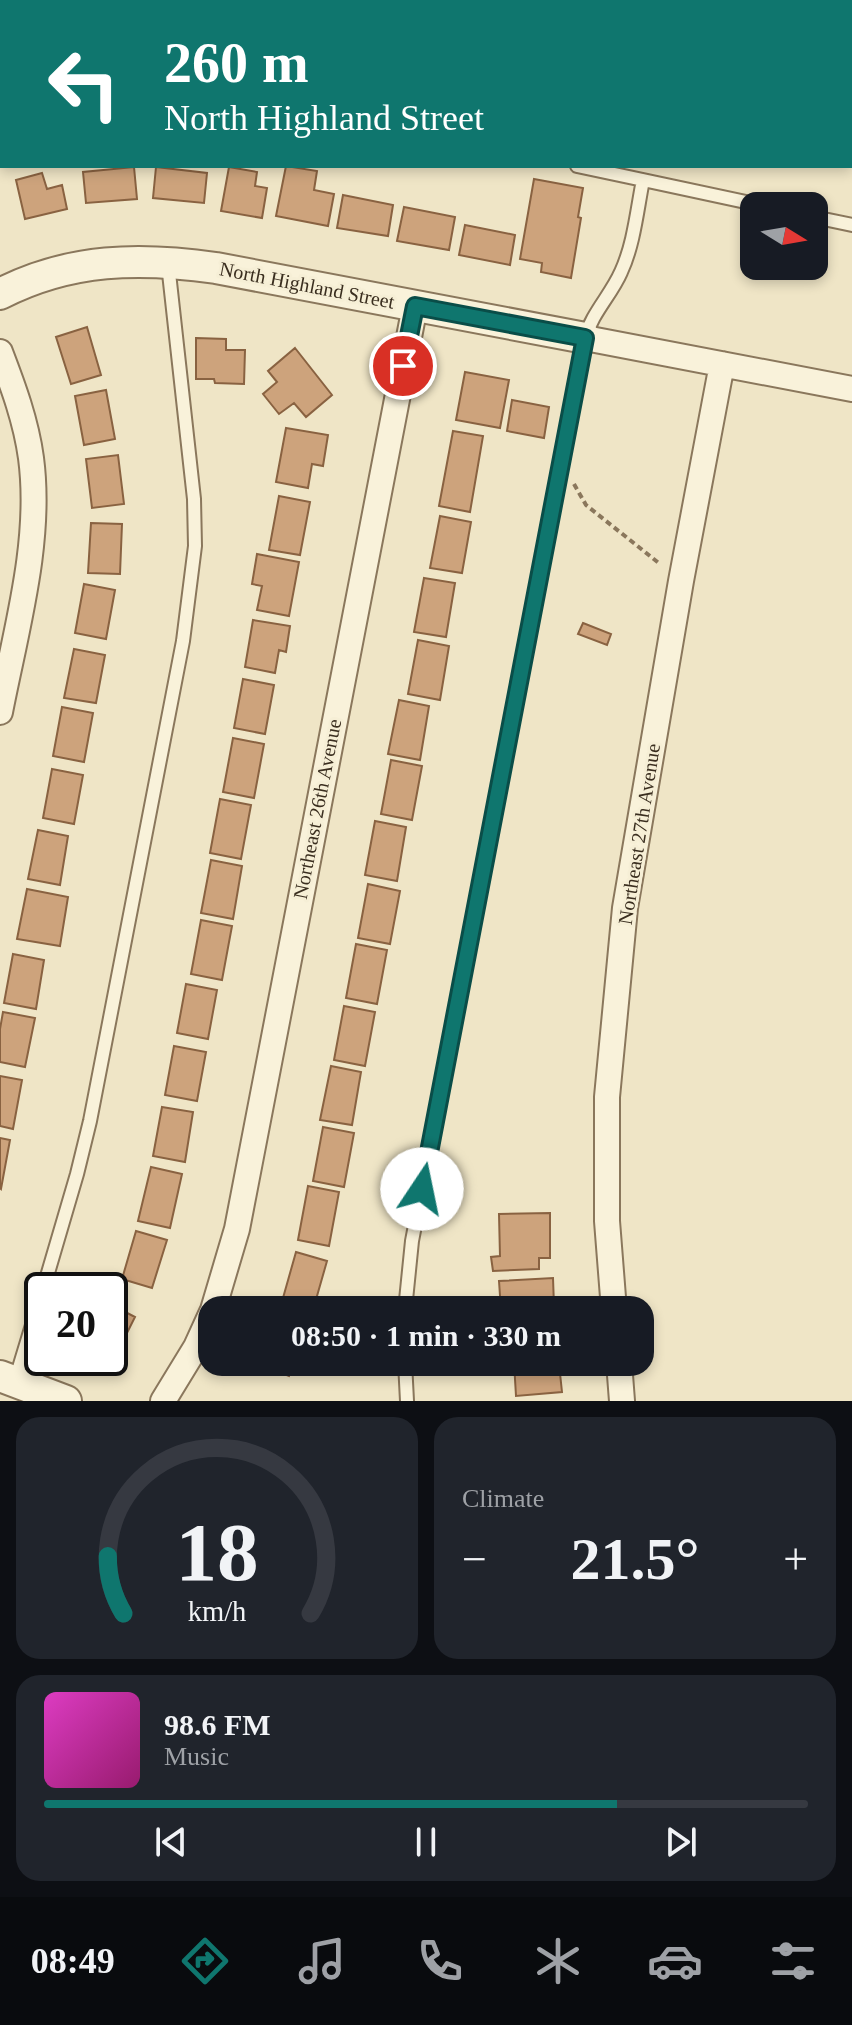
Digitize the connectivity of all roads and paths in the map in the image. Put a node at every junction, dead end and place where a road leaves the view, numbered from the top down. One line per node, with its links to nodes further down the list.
1 (586, 168): 2 (lane)
2 (643, 180): 3 (lane); 9 (lane)
3 (740, 201)
4 (828, 220): 5 (lane)
5 (852, 225)
6 (168, 261): 7 (street, North Highland Street); 8 (street, North Highland Street); 16 (lane)
7 (0, 294)
8 (415, 306): 9 (street, North Highland Street); 17 (street, Northeast 26th Avenue)
9 (585, 338): 11 (street, North Highland Street); 13 (lane)
10 (0, 352): 15 (street)
11 (722, 364): 12 (street, North Highland Street); 14 (street, Northeast 27th Avenue)
12 (852, 389)
13 (562, 464): 14 (path); 18 (lane)
14 (681, 581): 19 (street, Northeast 27th Avenue)
15 (0, 712)
16 (48, 1272)
17 (217, 1296)
18 (406, 1296)
19 (613, 1296)
20 (24, 1337): 24 (lane)
21 (198, 1342): 26 (street, Northeast 26th Avenue)
22 (406, 1376): 27 (lane)
23 (620, 1376): 28 (street)
24 (8, 1378): 25 (street)
25 (66, 1401)
26 (163, 1401)
27 (407, 1401)
28 (622, 1401)

